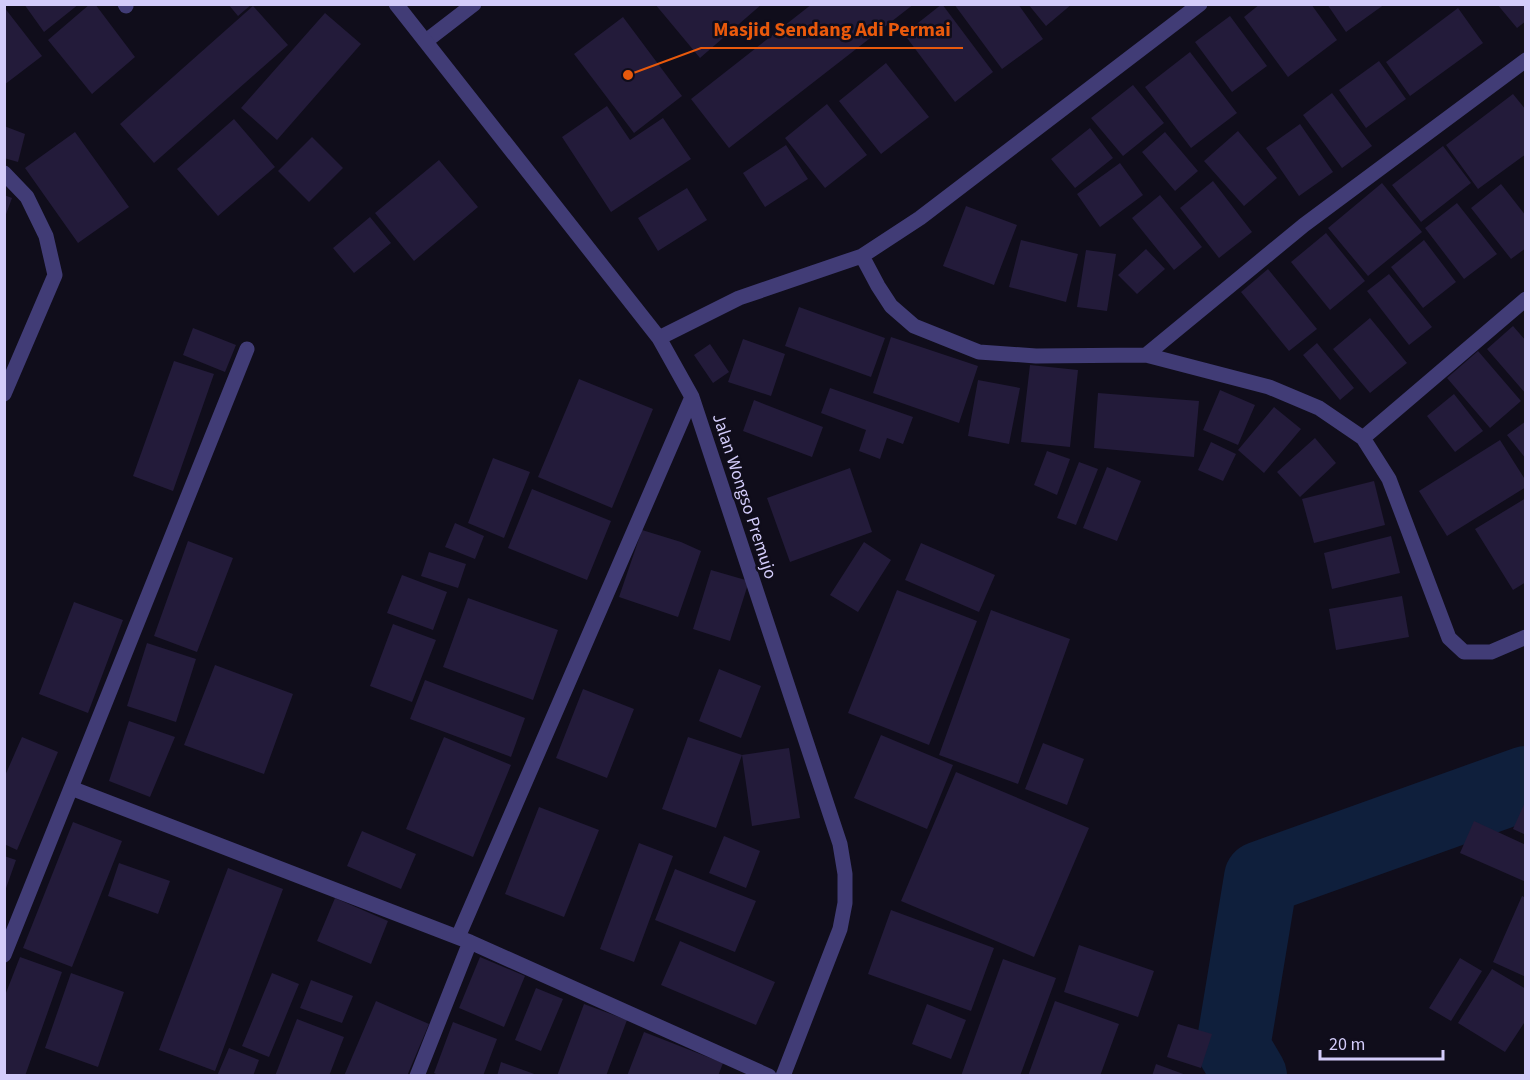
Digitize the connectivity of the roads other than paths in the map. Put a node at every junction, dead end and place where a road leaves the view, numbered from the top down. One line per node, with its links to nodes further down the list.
1 (396, 4): 4 (street, Jalan Wongso Premujo)
2 (474, 4): 4 (street)
3 (1200, 4): 7 (street)
4 (426, 41): 9 (street, Jalan Wongso Premujo)
5 (1526, 60): 11 (street)
6 (4, 173): 12 (street)
7 (862, 256): 9 (street); 11 (street)
8 (1526, 299): 14 (street)
9 (659, 338): 13 (street, Jalan Wongso Premujo)
10 (247, 349): 16 (street)
11 (1146, 355): 14 (street)
12 (4, 394)
13 (692, 397): 17 (street); 21 (street, Jalan Wongso Premujo)
14 (1363, 438): 15 (street)
15 (1526, 637)
16 (71, 788): 17 (street); 18 (street)
17 (464, 940): 19 (street); 20 (street)
18 (4, 956)
19 (417, 1076)
20 (769, 1076)
21 (783, 1076)

